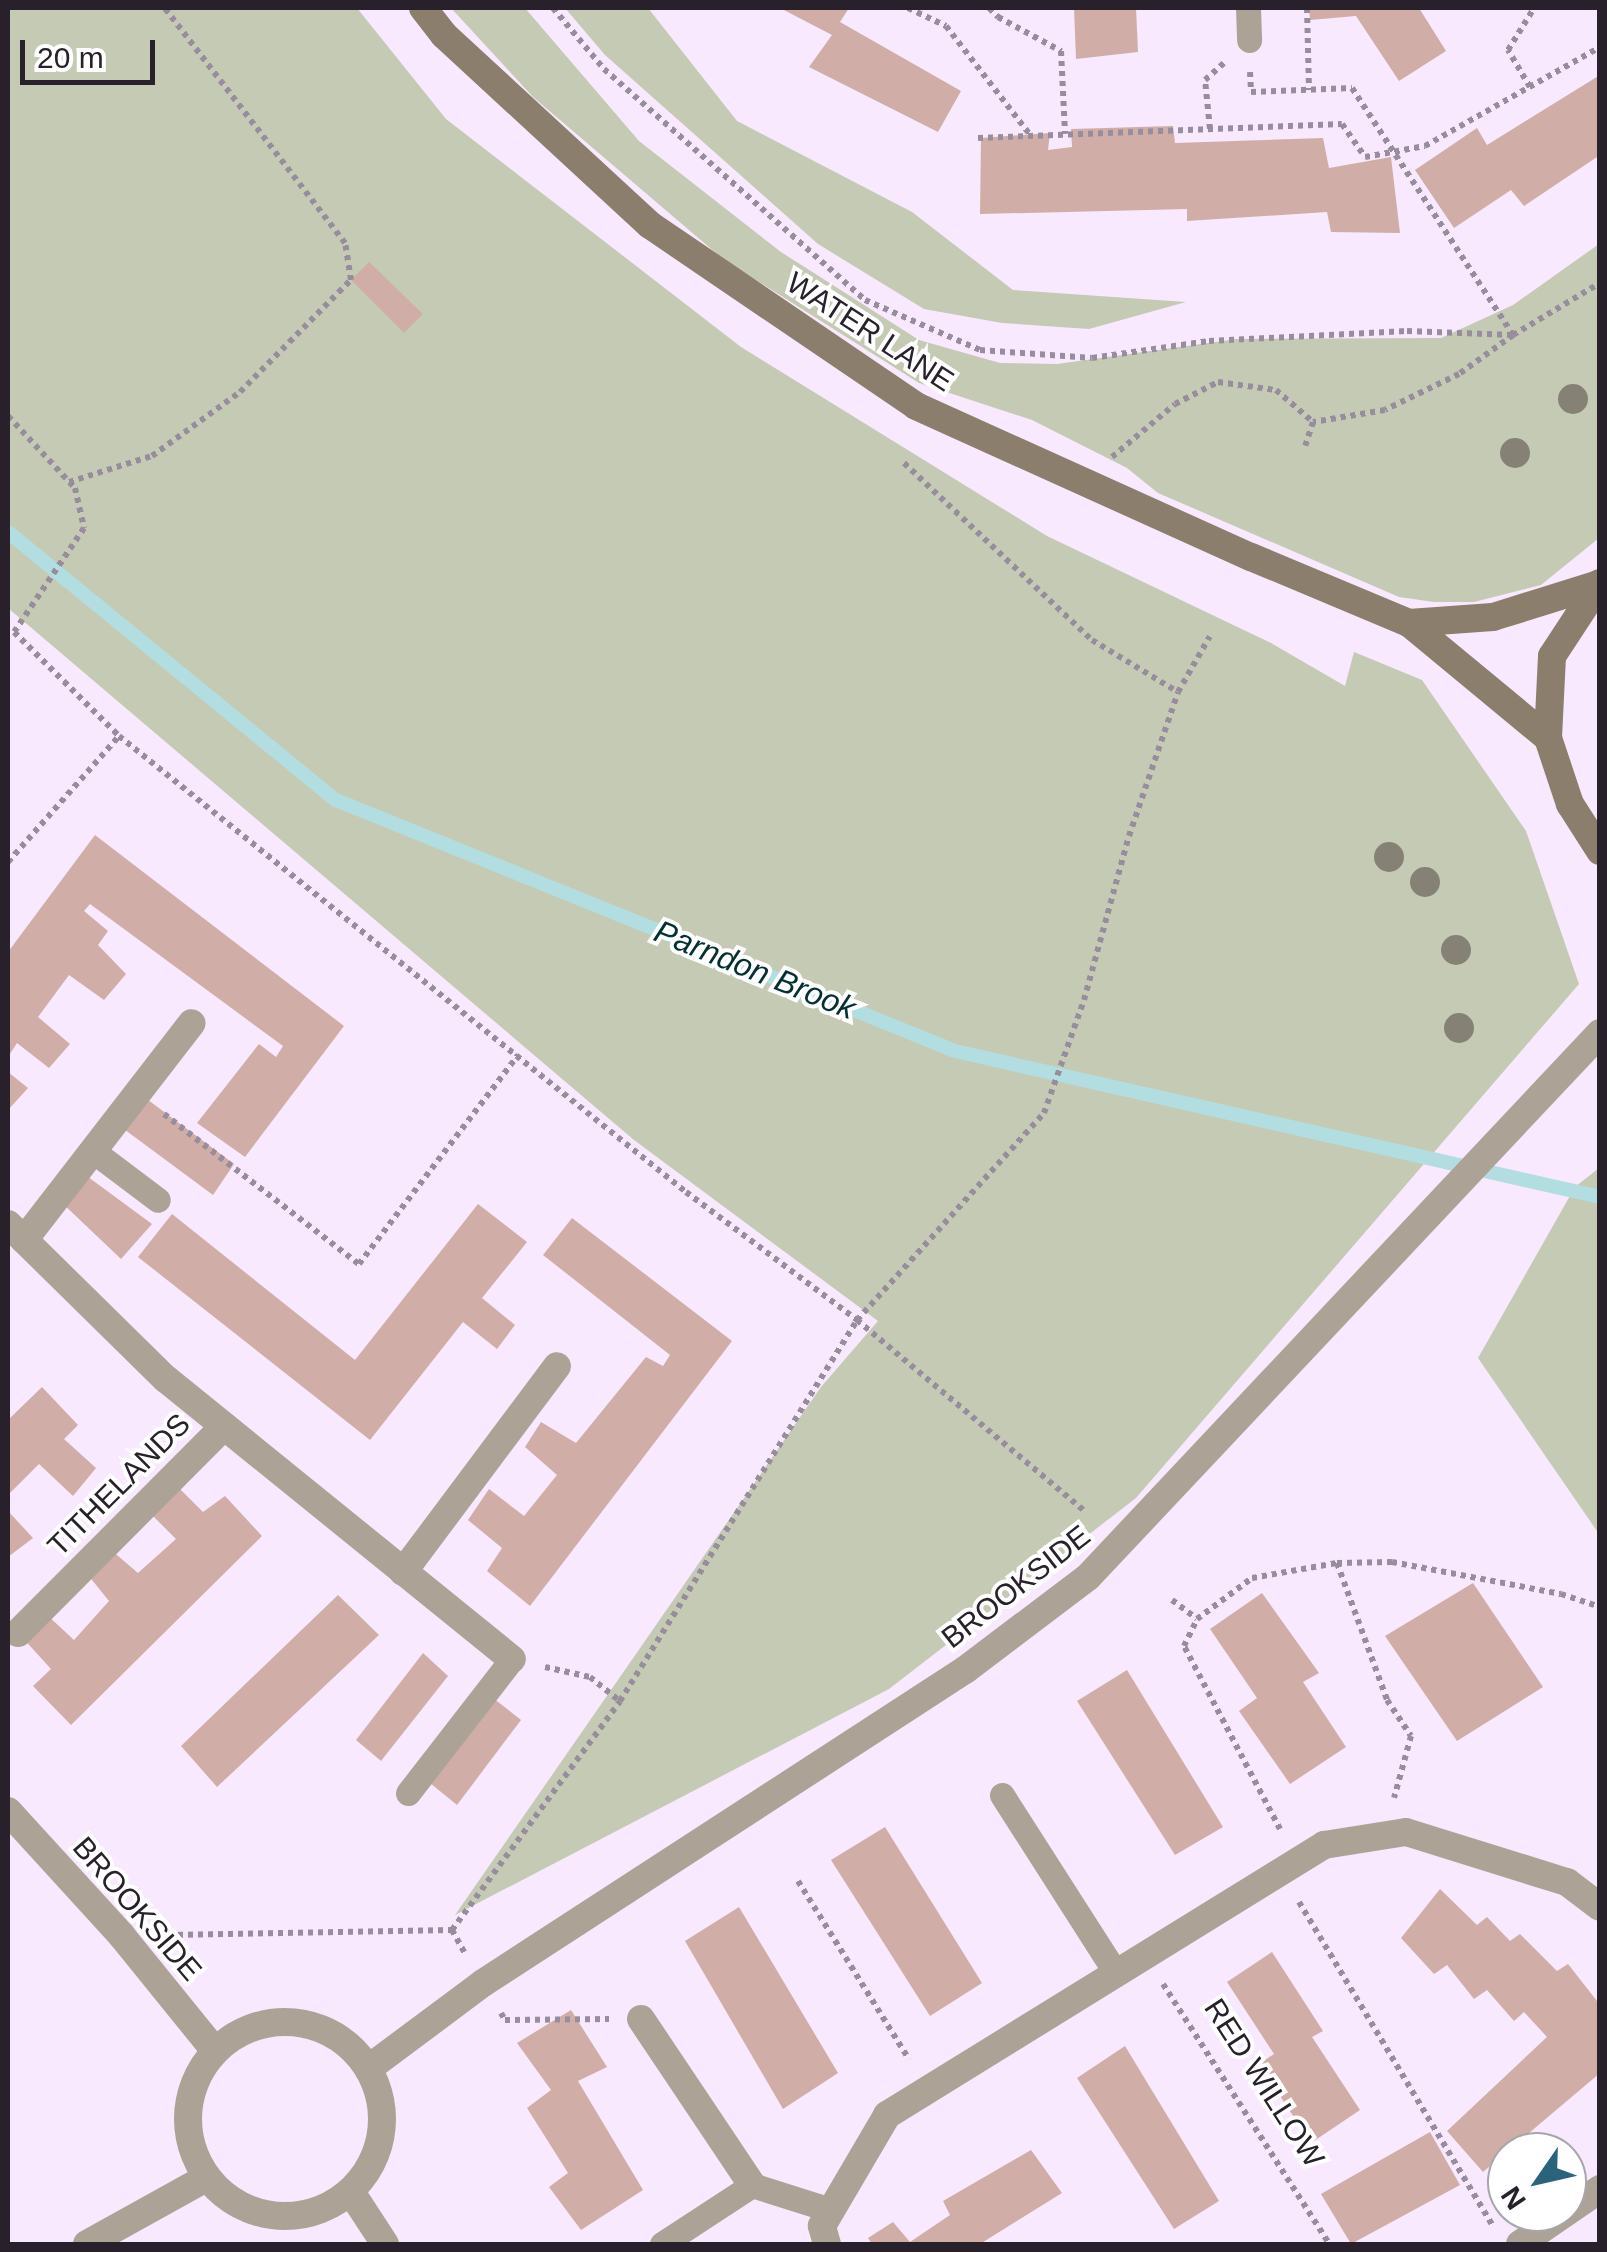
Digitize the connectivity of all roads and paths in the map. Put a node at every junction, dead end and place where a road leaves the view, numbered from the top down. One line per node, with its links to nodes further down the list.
1 (165, 8): 25 (path)
2 (423, 8): 27 (main road, WATER LANE)
3 (553, 8): 19 (path)
4 (908, 8): 15 (path)
5 (989, 8): 14 (path)
6 (1248, 8): 9 (lane)
7 (1307, 8): 12 (path)
8 (1534, 8): 11 (path)
9 (1250, 40): 12 (path); 13 (path)
10 (1600, 48): 11 (path)
11 (1530, 87): 17 (path)
12 (1309, 90): 17 (path)
13 (1210, 129): 14 (path); 17 (path)
14 (1065, 134): 15 (path)
15 (1031, 136): 16 (path)
16 (978, 138)
17 (1394, 152): 19 (path)
18 (1600, 283): 19 (path)
19 (1513, 335): 21 (path)
20 (8, 416): 25 (path)
21 (1313, 422): 22 (path); 24 (path)
22 (1305, 446)
23 (904, 464): 30 (path)
24 (1102, 466)
25 (70, 482): 28 (path)
26 (1598, 584): 27 (main road, WATER LANE); 32 (main road)
27 (1409, 623): 32 (main road, WATER LANE)
28 (10, 632): 31 (path)
29 (1210, 636): 30 (path)
30 (1178, 692): 42 (path)
31 (120, 736): 34 (path); 37 (path)
32 (1548, 738): 33 (main road)
33 (1600, 851)
34 (8, 862)
35 (192, 1023): 38 (street, TITHELANDS)
36 (1600, 1033): 65 (street, BROOKSIDE)
37 (518, 1054): 38 (path); 42 (path)
38 (138, 1094): 39 (street, TITHELANDS)
39 (93, 1152): 40 (lane); 41 (street, TITHELANDS)
40 (158, 1200)
41 (16, 1232): 44 (street, TITHELANDS)
42 (857, 1320): 45 (path); 53 (path)
43 (557, 1366): 47 (street)
44 (224, 1426): 47 (street, TITHELANDS); 51 (street, TITHELANDS)
45 (1086, 1512)
46 (1337, 1563): 49 (path); 50 (path); 57 (path)
47 (403, 1572): 52 (street, TITHELANDS)
48 (1172, 1600): 50 (path)
49 (1600, 1607)
50 (1197, 1619): 58 (path)
51 (18, 1633)
52 (512, 1659): 53 (path); 54 (lane)
53 (620, 1701): 61 (path)
54 (408, 1793)
55 (1002, 1795): 64 (lane)
56 (8, 1811): 62 (street, BROOKSIDE)
57 (1383, 1836): 58 (street); 60 (street)
58 (1289, 1866): 63 (street); 75 (path)
59 (798, 1881): 69 (path)
60 (1600, 1907)
61 (452, 1930): 62 (path); 65 (path)
62 (122, 1936): 67 (street, BROOKSIDE)
63 (1144, 1956): 64 (street); 80 (path, RED WILLOW)
64 (1116, 1974): 69 (street)
65 (483, 1983): 66 (path); 68 (street, BROOKSIDE)
66 (641, 2018): 71 (street)
67 (216, 2051): 68 (street); 70 (street)
68 (369, 2068): 73 (street)
69 (928, 2090): 74 (street)
70 (206, 2178): 73 (street); 76 (street)
71 (752, 2185): 74 (lane); 78 (lane)
72 (1600, 2190): 81 (street)
73 (351, 2192): 77 (street)
74 (831, 2210): 79 (street)
75 (1487, 2216)
76 (87, 2244)
77 (384, 2244)
78 (662, 2244)
79 (827, 2244)
80 (1329, 2244)
81 (1520, 2244)

